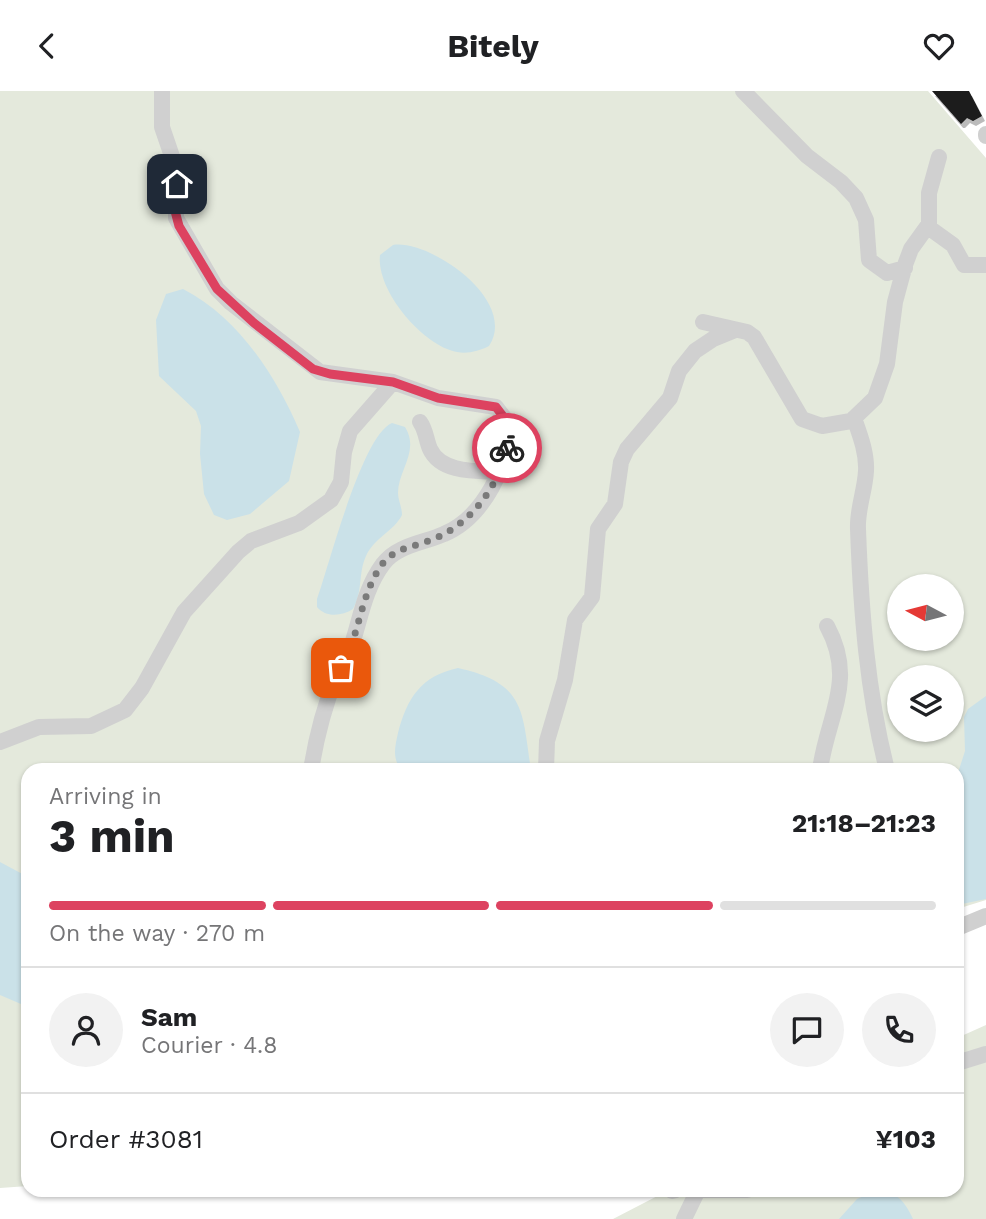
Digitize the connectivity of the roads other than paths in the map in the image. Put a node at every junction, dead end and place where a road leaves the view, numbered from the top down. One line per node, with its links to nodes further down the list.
1 (162, 91): 9 (lane)
2 (743, 91): 6 (lane)
3 (939, 157): 4 (lane)
4 (928, 227): 5 (lane); 6 (lane)
5 (986, 265)
6 (905, 268): 10 (lane)
7 (703, 322): 8 (lane)
8 (736, 330): 10 (lane); 16 (lane)
9 (393, 382): 12 (lane); 14 (lane)
10 (854, 418): 18 (lane)
11 (420, 422): 12 (lane)
12 (498, 472): 15 (lane)
13 (827, 626): 17 (lane)
14 (1, 739)
15 (313, 763)
16 (546, 763)
17 (822, 763)
18 (886, 763)
19 (986, 915): 20 (lane)
20 (964, 925)
21 (986, 1054): 22 (lane)
22 (964, 1061)
23 (697, 1197): 24 (lane)
24 (684, 1219)

